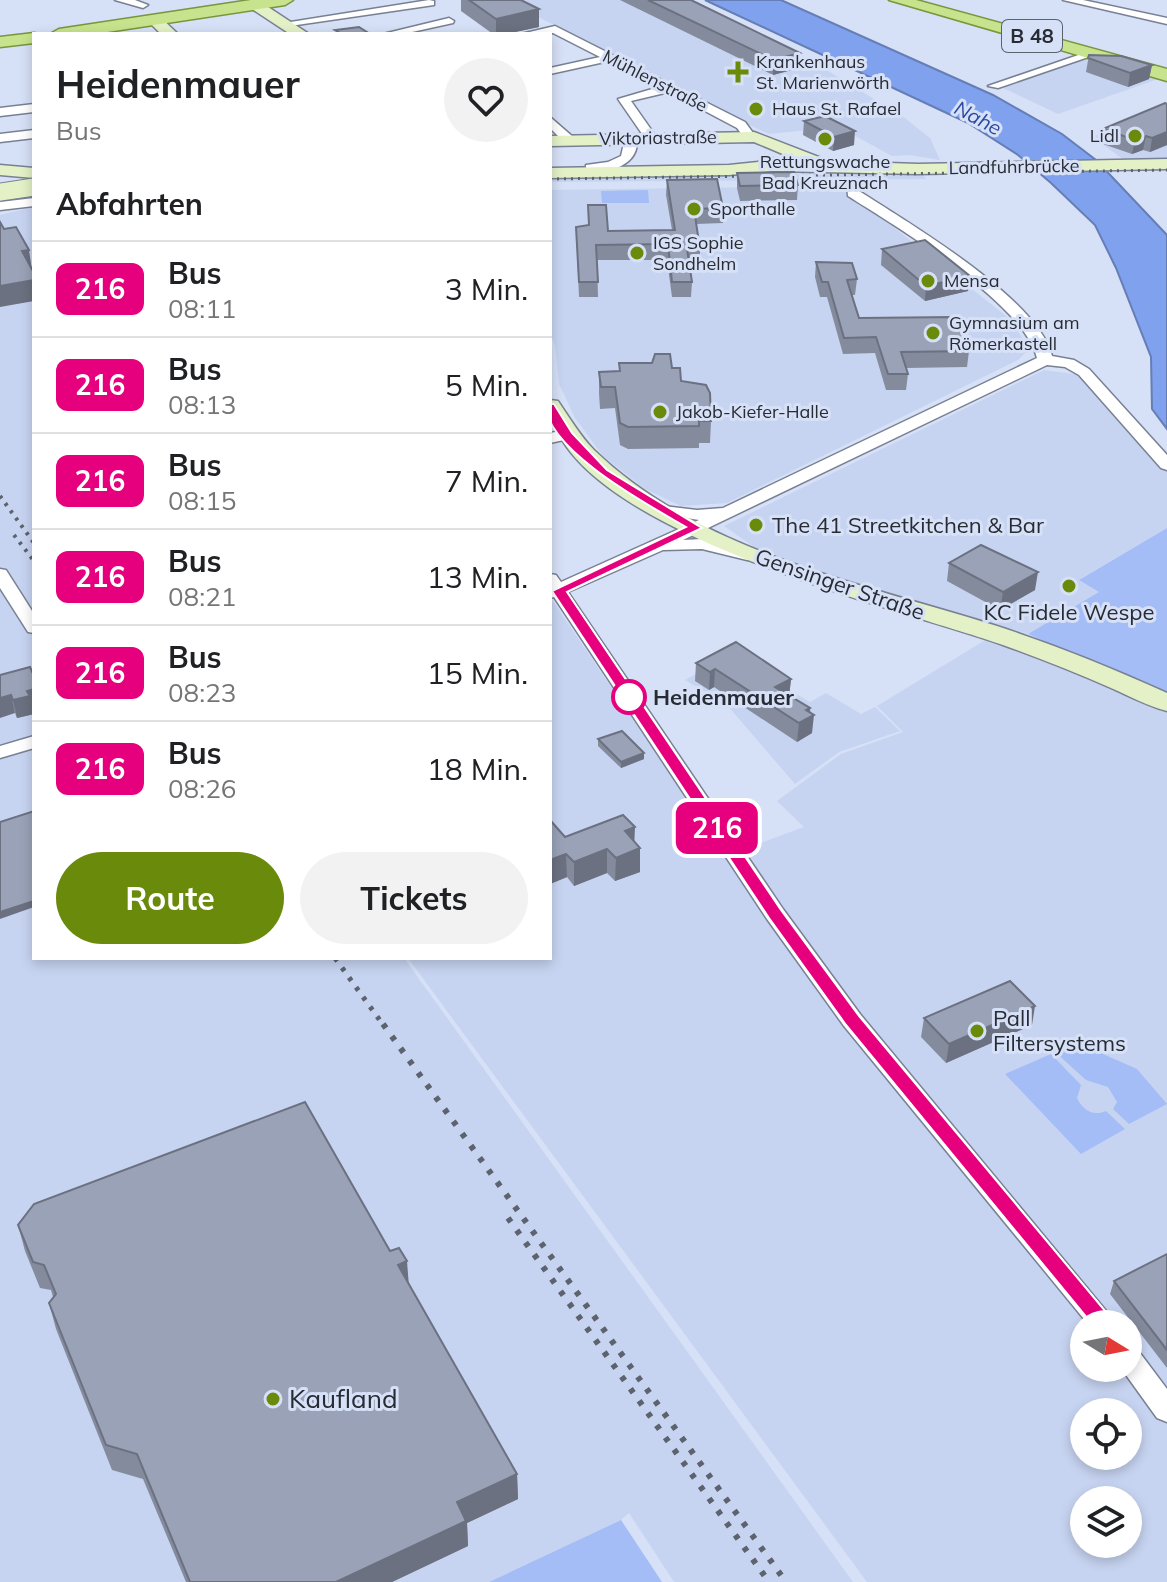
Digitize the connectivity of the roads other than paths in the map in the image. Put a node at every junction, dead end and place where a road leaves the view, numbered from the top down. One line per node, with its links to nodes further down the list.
1 (120, 0): 8 (street)
2 (155, 0): 8 (street)
3 (285, 0): 6 (main road)
4 (897, 0): 18 (main road, B 48)
5 (1068, 0): 9 (street)
6 (250, 2): 8 (main road); 10 (street)
7 (432, 4): 10 (street); 14 (street)
8 (149, 12): 11 (main road); 12 (street)
9 (1167, 21)
10 (283, 24): 13 (street)
11 (67, 32)
12 (168, 32)
13 (297, 32)
14 (402, 32)
15 (538, 32): 19 (street, Mühlenstraße)
16 (32, 38): 17 (main road)
17 (0, 42)
18 (1094, 53): 21 (main road, B 48); 22 (street)
19 (609, 58): 20 (street); 23 (street, Mühlenstraße)
20 (552, 71)
21 (1167, 75)
22 (994, 86)
23 (668, 89): 29 (street); 33 (street, Mühlenstraße)
24 (32, 108): 25 (street)
25 (0, 112)
26 (552, 123): 31 (street)
27 (32, 134): 28 (street)
28 (0, 138)
29 (651, 138): 30 (street, Viktoriastraße); 33 (street, Viktoriastraße)
30 (631, 139): 31 (street, Viktoriastraße); 36 (street)
31 (569, 140): 32 (street, Viktoriastraße)
32 (552, 141)
33 (765, 152): 34 (street, Viktoriastraße); 34 (street, Landfuhrbrücke); 39 (street)
34 (800, 160): 35 (street, Landfuhrbrücke)
35 (1167, 164)
36 (590, 168)
37 (0, 170): 38 (street)
38 (32, 173)
39 (552, 173)
40 (32, 187): 42 (street, bridge)
41 (852, 187): 45 (street)
42 (0, 192)
43 (32, 202): 44 (street)
44 (0, 206)
45 (1045, 360): 48 (street); 49 (street)
46 (552, 414): 47 (street, Gensinger Straße)
47 (558, 436): 50 (street, Gensinger Straße)
48 (1167, 465)
49 (740, 506): 50 (street); 51 (street)
50 (661, 509): 51 (street, Gensinger Straße)
51 (696, 528): 52 (street); 53 (street, Gensinger Straße)
52 (653, 548): 53 (street); 55 (street)
53 (755, 557): 57 (street, Gensinger Straße)
54 (0, 574): 56 (street)
55 (552, 584): 60 (street)
56 (32, 625)
57 (1167, 703)
58 (32, 743): 59 (street)
59 (0, 752)
60 (1092, 1310)
61 (1142, 1376): 62 (street)
62 (1167, 1410)

